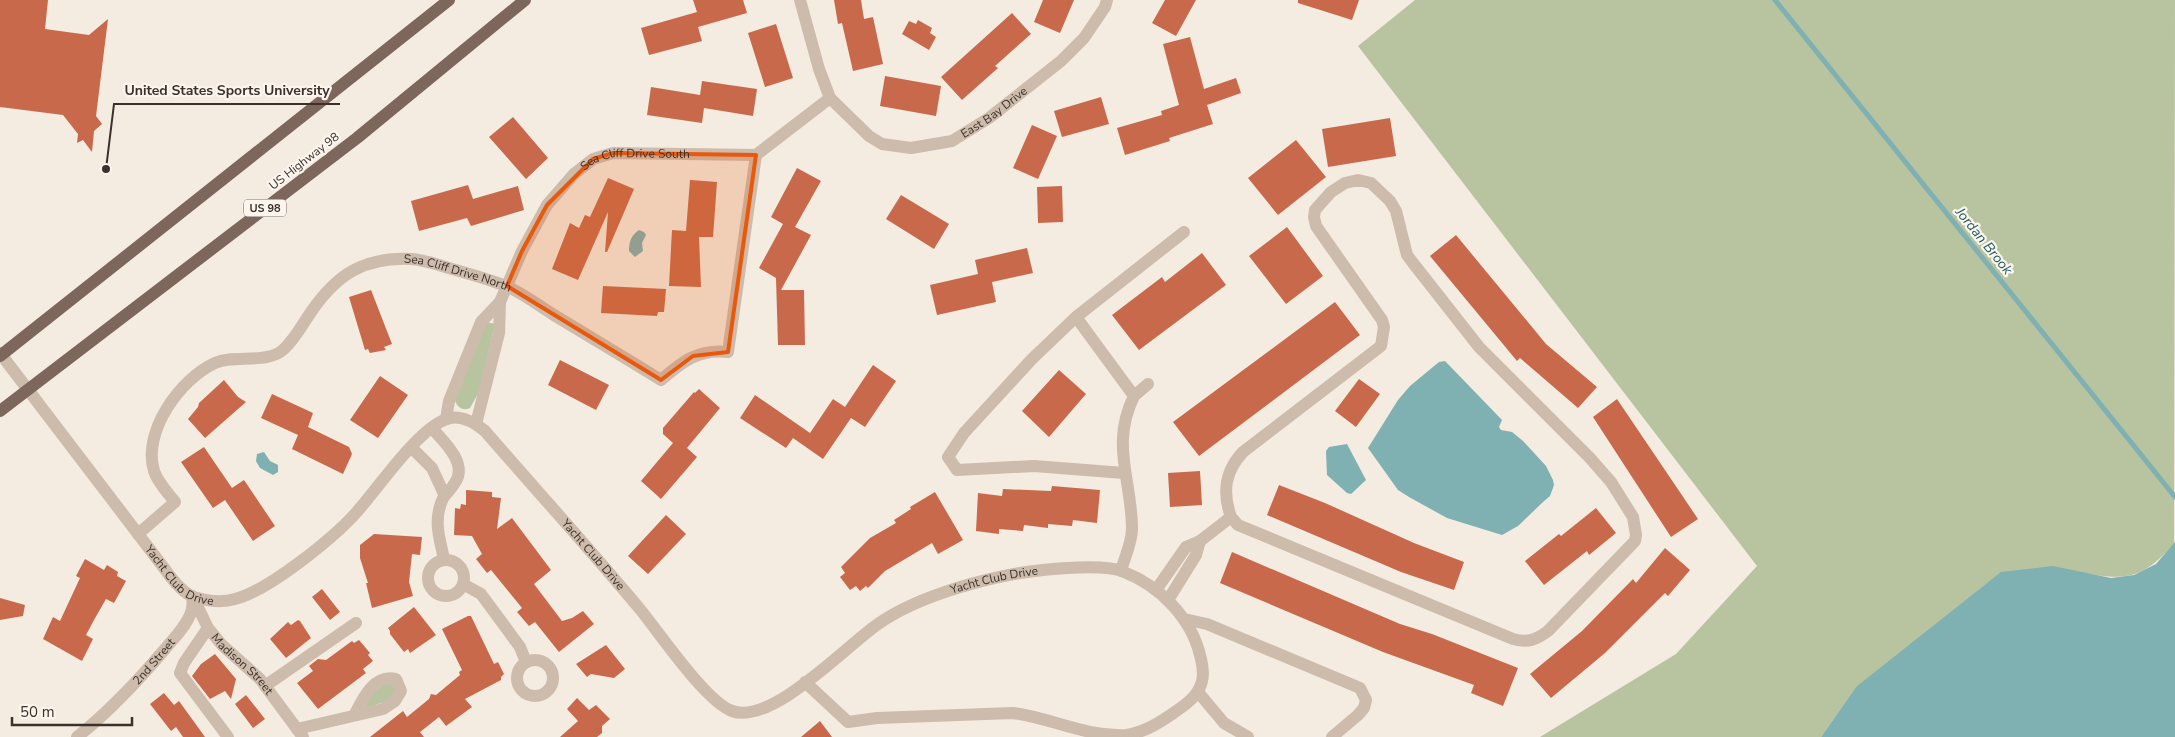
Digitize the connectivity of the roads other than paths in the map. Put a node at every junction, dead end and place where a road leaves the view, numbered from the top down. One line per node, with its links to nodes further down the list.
1 (449, 0): 11 (main road)
2 (525, 0): 13 (main road, US Highway 98 / US 98)
3 (800, 0): 5 (street)
4 (1107, 0): 5 (street, East Bay Drive)
5 (830, 98): 6 (street)
6 (756, 155): 8 (street, Sea Cliff Drive South); 8 (street, Sea Cliff Drive North)
7 (1184, 232): 10 (street)
8 (507, 286): 9 (street, Sea Cliff Drive South); 23 (street, Sea Cliff Drive North)
9 (500, 302): 16 (street, Sea Cliff Drive North); 17 (street, Sea Cliff Drive North)
10 (1076, 317): 14 (street); 20 (street)
11 (1, 354): 13 (street, Yacht Club Drive)
12 (1148, 384): 14 (street)
13 (28, 390): 15 (main road, US Highway 98 / US 98); 23 (street, Yacht Club Drive)
14 (1134, 396): 20 (street)
15 (0, 411)
16 (446, 419): 17 (street, Yacht Club Drive); 18 (street, Yacht Club Drive)
17 (476, 424): 35 (street, Yacht Club Drive)
18 (432, 428): 19 (street, Yacht Club Drive); 21 (street)
19 (411, 446): 21 (street); 29 (street, Yacht Club Drive)
20 (1124, 473): 26 (street)
21 (444, 494): 25 (street)
22 (1231, 517): 22 (street); 24 (street)
23 (138, 534): 29 (street, Yacht Club Drive)
24 (1200, 541): 28 (street); 30 (street)
25 (444, 560): 27 (street); 27 (street)
26 (1121, 570): 28 (street, Yacht Club Drive); 35 (street, Yacht Club Drive)
27 (463, 584): 34 (street)
28 (1156, 590): 30 (street, Yacht Club Drive)
29 (192, 596): 33 (street, Madison Street); 40 (street, 2nd Street)
30 (1168, 600): 31 (street, Yacht Club Drive)
31 (1184, 619): 37 (street, Yacht Club Drive); 43 (street)
32 (356, 623): 36 (street)
33 (208, 628): 36 (street, Madison Street); 41 (street)
34 (526, 662)
35 (805, 682): 37 (street)
36 (265, 686): 39 (street, Madison Street)
37 (1198, 692): 42 (street)
38 (355, 714): 39 (street)
39 (300, 733)
40 (76, 737)
41 (228, 737)
42 (1248, 737)
43 (1332, 737)

